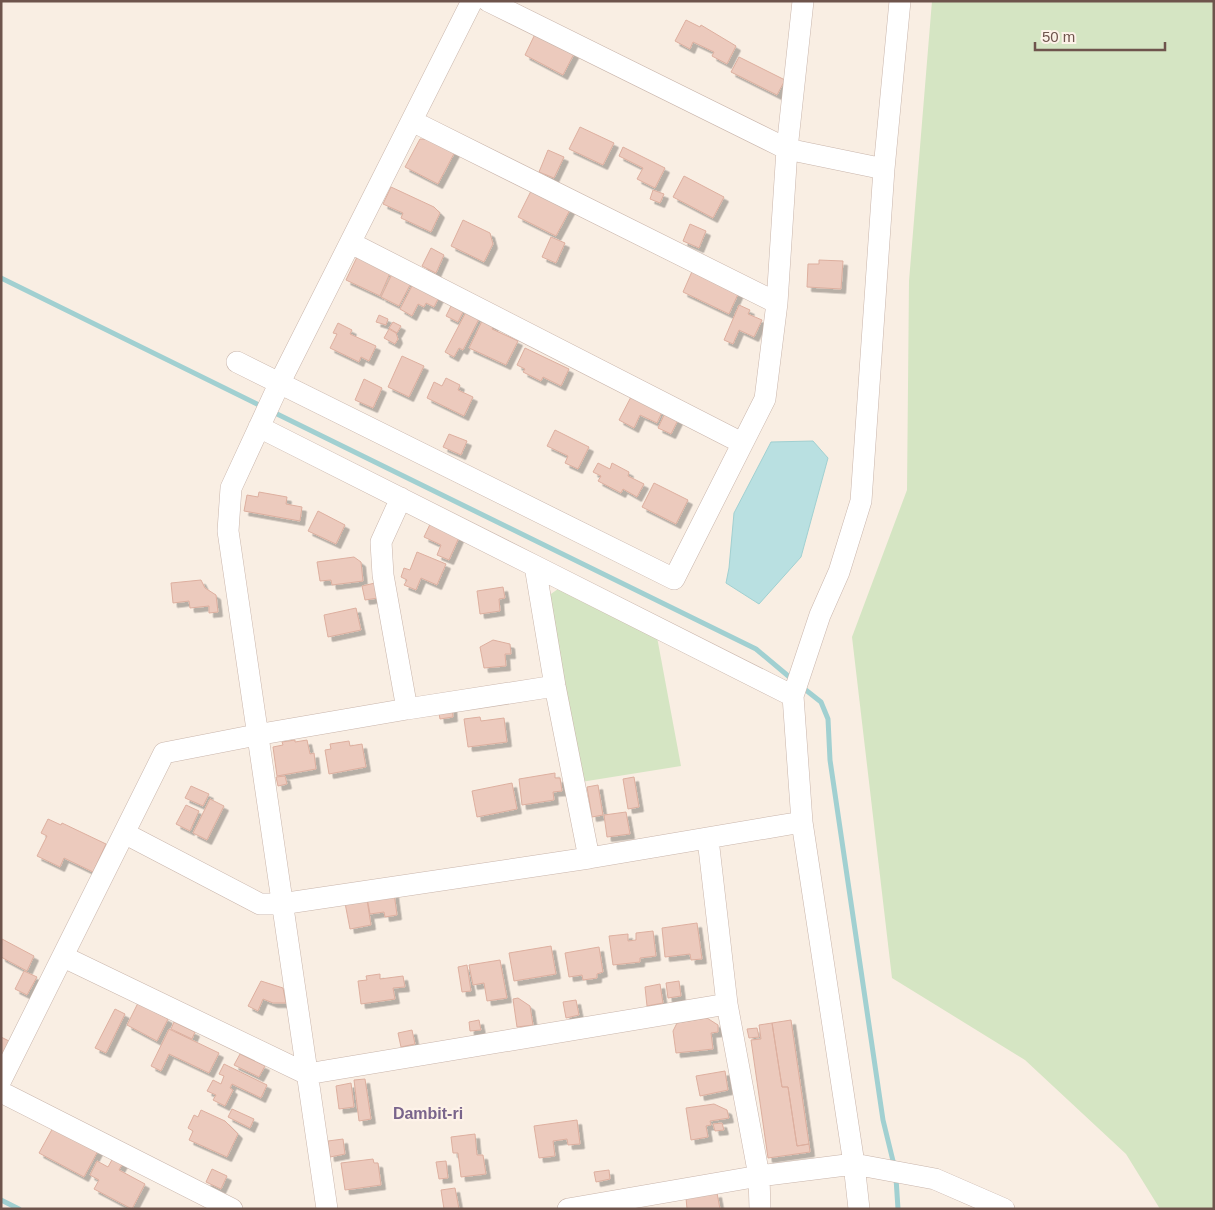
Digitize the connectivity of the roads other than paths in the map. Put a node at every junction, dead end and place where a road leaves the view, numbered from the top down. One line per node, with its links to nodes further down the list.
1 (472, 1): 5 (street)
2 (488, 1): 6 (street)
3 (900, 1): 7 (street)
4 (800, 2): 6 (street)
5 (412, 120): 8 (street); 9 (street)
6 (788, 149): 7 (street); 9 (street)
7 (884, 169): 17 (street)
8 (351, 243): 11 (street); 13 (street)
9 (777, 303): 13 (street)
10 (237, 362): 11 (street)
11 (280, 382): 12 (street); 13 (street)
12 (259, 427): 14 (street); 19 (street)
13 (742, 443)
14 (401, 498): 15 (street); 18 (street)
15 (536, 566): 16 (street); 17 (street)
16 (555, 686): 18 (street); 23 (street)
17 (794, 696): 20 (street)
18 (407, 709): 19 (street)
19 (256, 735): 21 (street); 24 (street)
20 (802, 822): 22 (street); 30 (street)
21 (126, 834): 24 (street); 25 (street)
22 (708, 839): 23 (street); 26 (street)
23 (589, 858): 24 (street)
24 (281, 904): 27 (street)
25 (64, 957): 27 (street); 28 (street)
26 (727, 1004): 27 (street); 31 (street)
27 (307, 1074): 34 (street)
28 (1, 1080)
29 (1, 1092): 33 (street)
30 (862, 1165): 31 (street); 37 (street); 38 (street)
31 (759, 1176): 32 (street); 36 (street)
32 (607, 1205): 35 (street)
33 (232, 1209)
34 (327, 1209)
35 (568, 1209)
36 (760, 1209)
37 (859, 1209)
38 (1004, 1209)

